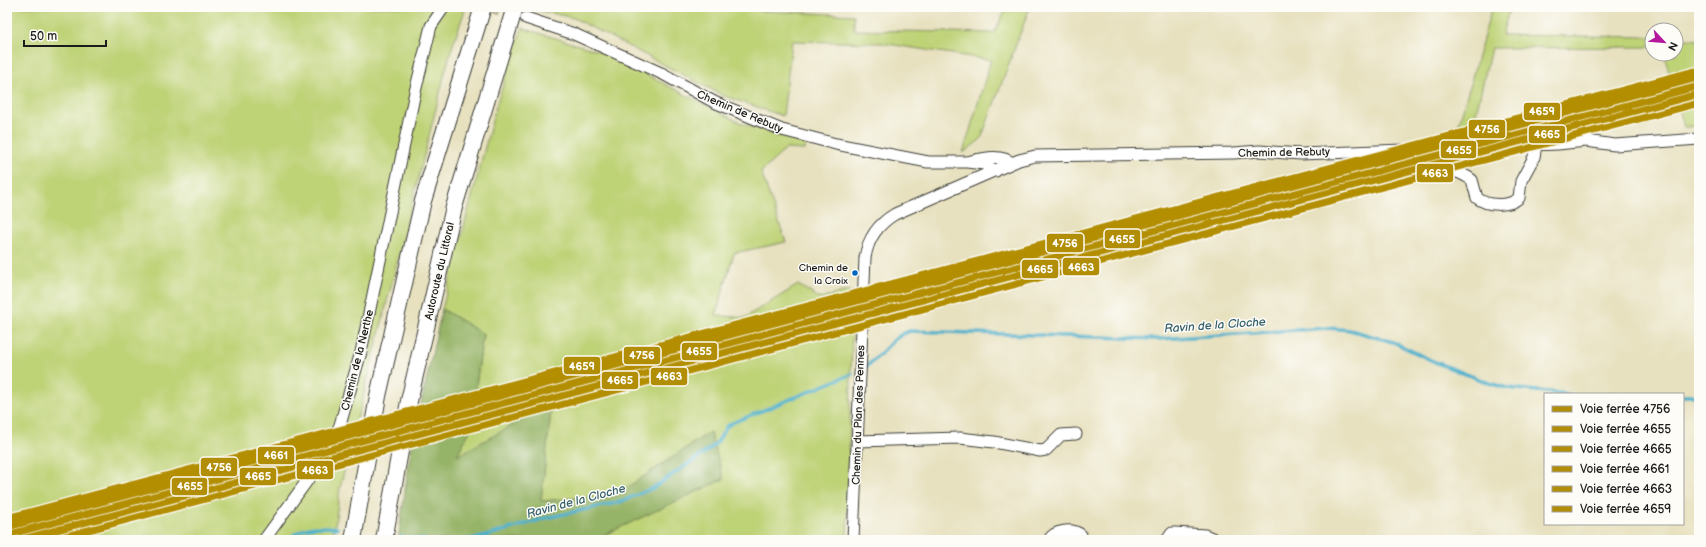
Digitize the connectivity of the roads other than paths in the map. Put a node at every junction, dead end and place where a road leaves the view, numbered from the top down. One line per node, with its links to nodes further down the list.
1 (444, 7): 12 (street, Chemin de la Nerthe)
2 (483, 7): 13 (highway)
3 (520, 12): 7 (street, Chemin de Rebuty); 14 (highway, Autoroute du Littoral)
4 (1699, 139): 5 (street, Chemin de Rebuty)
5 (1536, 145): 6 (street, Chemin de Rebuty); 6 (street)
6 (1438, 148): 8 (street, Chemin de Rebuty)
7 (967, 162): 8 (street, Chemin de Rebuty); 9 (street, Chemin de Rebuty)
8 (1012, 163): 9 (street, Chemin du Plan des Pennes)
9 (996, 170): 11 (street, Chemin du Plan des Pennes)
10 (1076, 434): 11 (street)
11 (857, 441): 15 (street, Chemin du Plan des Pennes)
12 (264, 540)
13 (353, 540)
14 (384, 540)
15 (853, 540)
16 (1049, 540): 17 (street)
17 (1082, 540)
18 (1168, 540): 19 (street)
19 (1213, 540)

